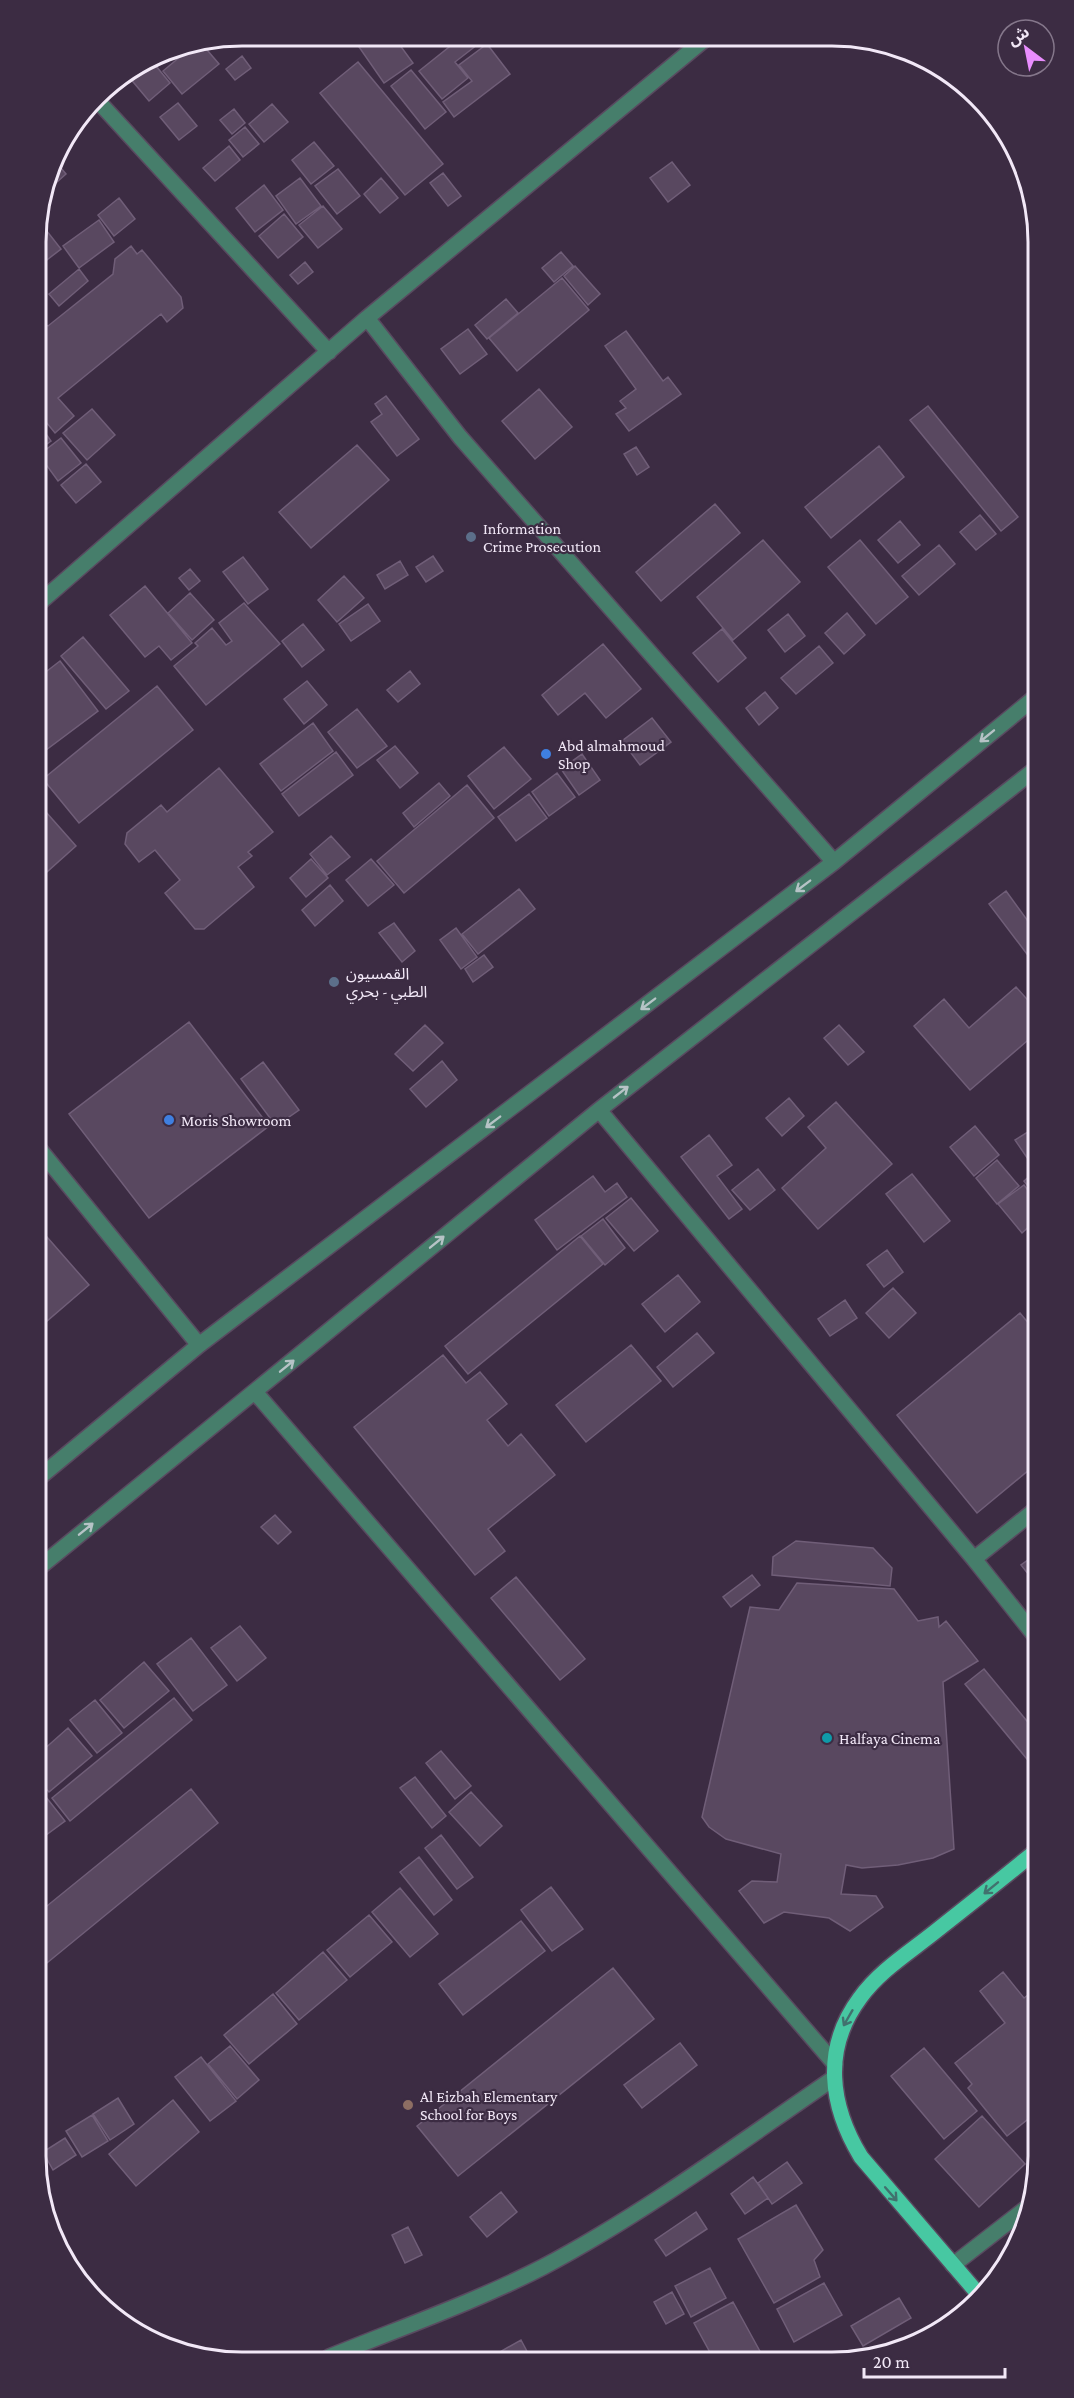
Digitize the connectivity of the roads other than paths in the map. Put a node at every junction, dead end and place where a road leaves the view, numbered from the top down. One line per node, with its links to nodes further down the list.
1 (696, 46): 3 (street)
2 (102, 106): 4 (street)
3 (367, 318): 4 (street); 8 (street)
4 (329, 352): 5 (street)
5 (47, 596)
6 (1028, 703): 8 (street, one-way to 8)
7 (1028, 775): 9 (street, one-way to 7)
8 (834, 862): 11 (street, one-way to 11)
9 (598, 1110): 12 (street, one-way to 9); 15 (street)
10 (47, 1158): 11 (street)
11 (199, 1345): 13 (street)
12 (255, 1392): 16 (street, one-way to 12); 19 (street)
13 (46, 1472)
14 (1027, 1516): 15 (street)
15 (974, 1559): 17 (street)
16 (46, 1562)
17 (1027, 1626)
18 (1027, 1858): 19 (main road, one-way to 19)
19 (834, 2071): 21 (main road, one-way to 21); 23 (street)
20 (1018, 2215): 21 (street)
21 (953, 2265): 22 (main road)
22 (974, 2289)
23 (343, 2352)

